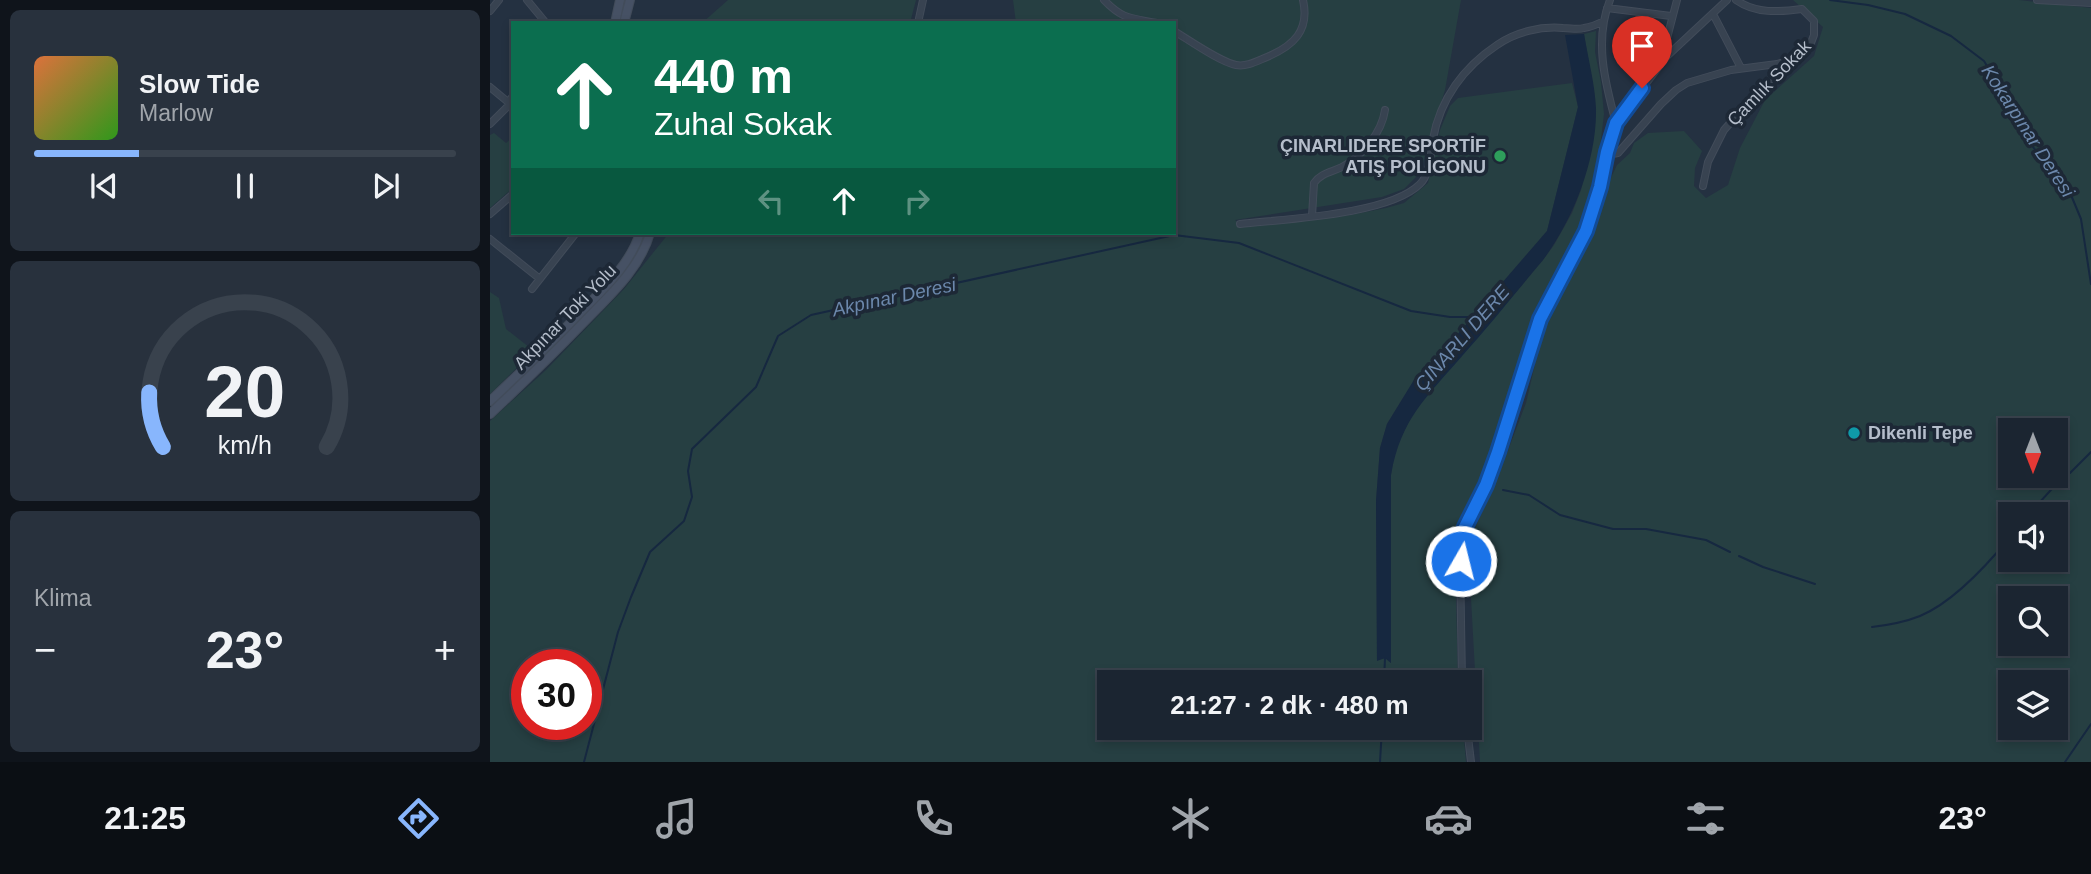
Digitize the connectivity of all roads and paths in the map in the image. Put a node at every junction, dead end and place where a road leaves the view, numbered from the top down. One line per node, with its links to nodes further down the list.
1 (499, 0): 15 (street)
2 (527, 0): 18 (street)
3 (620, 0): 19 (main road)
4 (630, 0): 20 (main road)
5 (923, 0): 21 (street)
6 (1104, 0): 22 (street)
7 (1303, 0): 24 (street)
8 (1610, 0): 14 (street)
9 (1677, 0): 17 (street)
10 (1727, 0): 16 (street)
11 (1736, 0): 26 (street, Çamlık Sokak)
12 (2037, 0): 13 (street)
13 (2091, 3)
14 (1607, 8): 17 (street); 23 (street)
15 (490, 11)
16 (1713, 14): 25 (street); 27 (street)
17 (1671, 16): 25 (street)
18 (544, 21)
19 (615, 21)
20 (625, 21)
21 (918, 21)
22 (1148, 21)
23 (1604, 21): 31 (street); 37 (street)
24 (1176, 32)
25 (1666, 57): 31 (street)
26 (1794, 59): 27 (street); 34 (street, Çamlık Sokak)
27 (1741, 68): 33 (street)
28 (490, 87): 29 (street)
29 (511, 102): 32 (street)
30 (1385, 110): 37 (street)
31 (1616, 123): 33 (street)
32 (490, 124)
33 (1607, 155): 47 (street)
34 (1703, 186)
35 (511, 196): 36 (street)
36 (490, 214)
37 (1312, 216): 38 (street)
38 (1240, 224)
39 (574, 235): 43 (street)
40 (639, 235): 45 (main road, Akpınar Toki Yolu)
41 (649, 235): 46 (main road, Akpınar Toki Yolu)
42 (490, 239): 43 (street)
43 (540, 279): 44 (street)
44 (532, 289)
45 (490, 401)
46 (490, 414)
47 (1462, 670)
48 (1468, 740): 49 (street)
49 (1471, 762)

